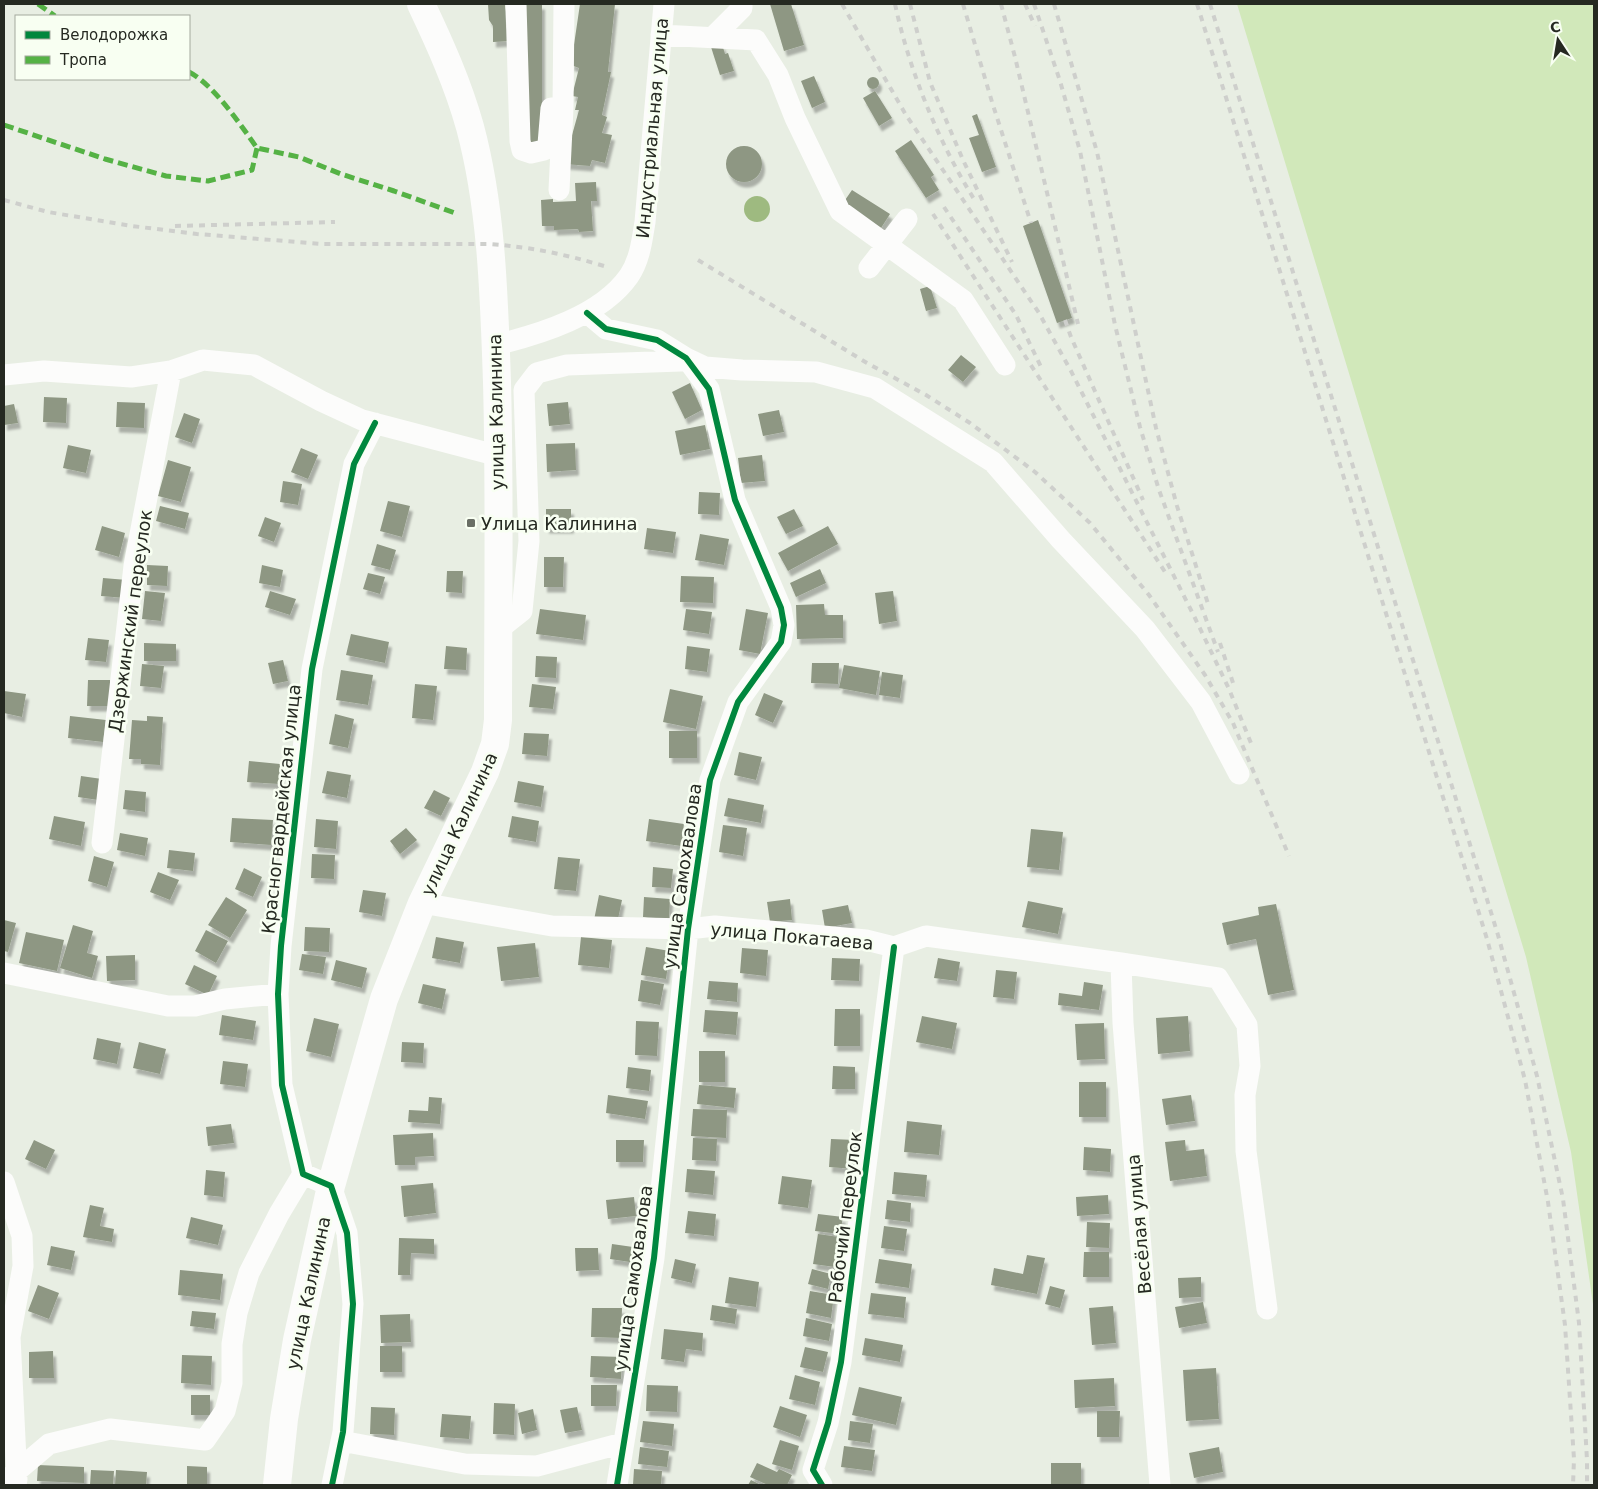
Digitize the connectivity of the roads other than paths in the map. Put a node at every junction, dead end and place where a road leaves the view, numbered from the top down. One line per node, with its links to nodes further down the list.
1 (421, 4): 15 (main road, улица Калинина)
2 (516, 4): 9 (street)
3 (564, 4): 9 (street)
4 (664, 4): 6 (street, Индустриальная улица)
5 (743, 5): 7 (street); 8 (street)
6 (661, 35): 7 (street); 14 (street, Индустриальная улица)
7 (712, 37): 8 (street)
8 (756, 40): 12 (street)
9 (563, 108): 10 (street)
10 (559, 190)
11 (907, 219): 12 (street)
12 (886, 245): 13 (street); 17 (street)
13 (869, 268)
14 (587, 313): 15 (street, Индустриальная улица); 16 (street, улица Самохвалова)
15 (496, 346): 21 (main road, улица Калинина)
16 (686, 358): 22 (street); 23 (street); 26 (street, улица Самохвалова)
17 (1005, 365)
18 (171, 371): 19 (street); 20 (street); 24 (street, Дзержинский переулок)
19 (4, 375)
20 (375, 423): 21 (street); 30 (street, Красногвардейская улица)
21 (499, 456): 22 (main road, улица Калинина)
22 (498, 630): 25 (main road, улица Калинина)
23 (1239, 774)
24 (102, 843)
25 (422, 904): 26 (street, улица Покатаева); 33 (main road, улица Калинина)
26 (688, 929): 27 (street, улица Покатаева); 36 (street, улица Самохвалова)
27 (894, 947): 28 (street, улица Покатаева); 38 (street, Рабочий переулок)
28 (1122, 963): 34 (street, улица Покатаева); 42 (street, Весёлая улица)
29 (4, 973): 30 (street)
30 (278, 994): 31 (street, Красногвардейская улица)
31 (303, 1174): 33 (street); 37 (street)
32 (4, 1182): 37 (street)
33 (331, 1186): 35 (street); 39 (main road, улица Калинина)
34 (1267, 1309)
35 (340, 1441): 36 (street); 40 (street)
36 (623, 1443): 41 (street, улица Самохвалова)
37 (13, 1479)
38 (813, 1480)
39 (277, 1485)
40 (332, 1485)
41 (616, 1485)
42 (1160, 1485)

